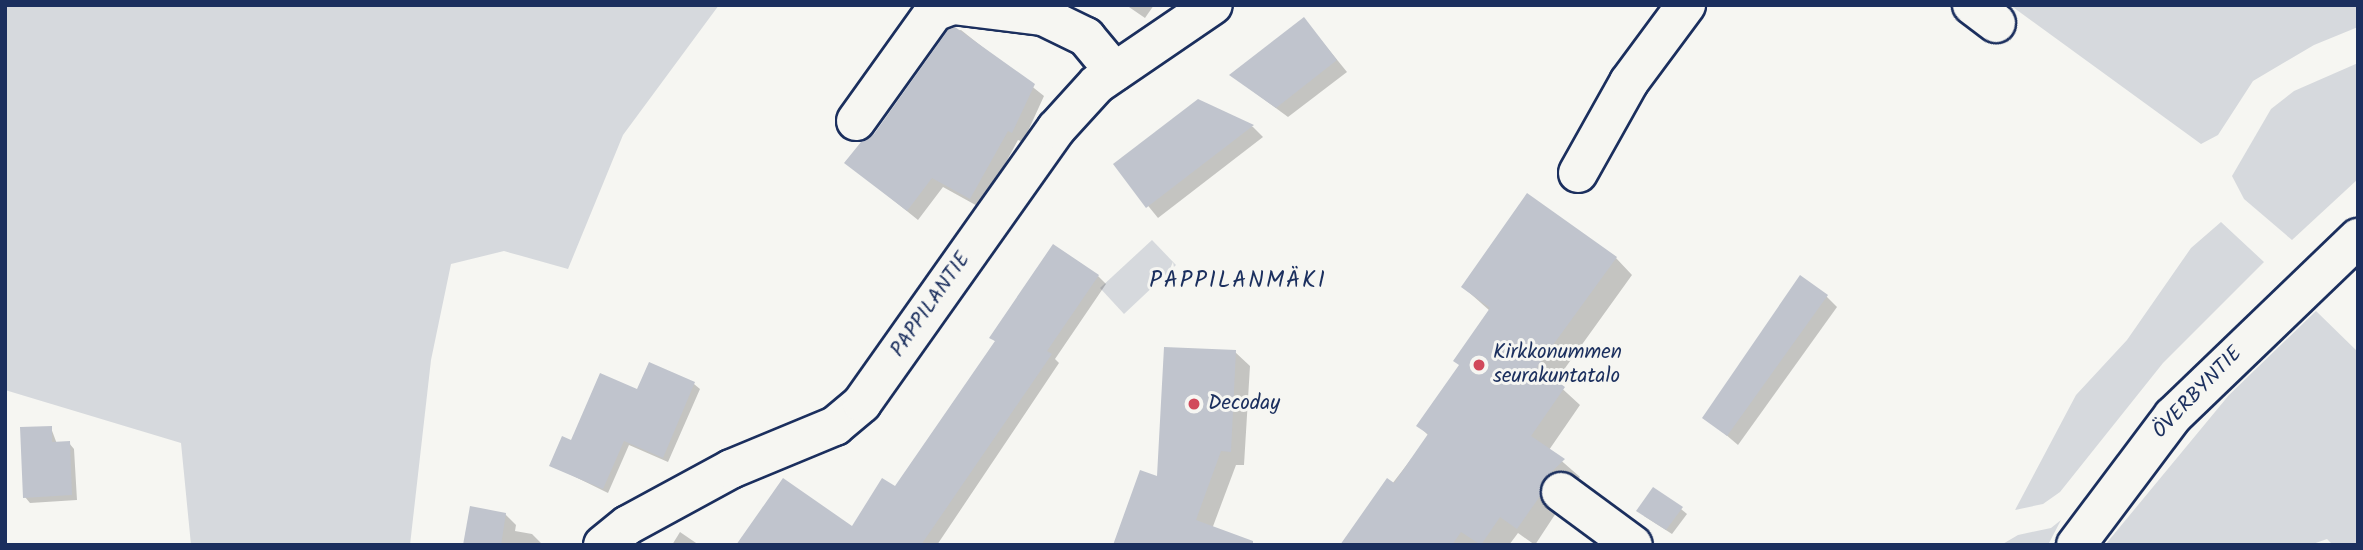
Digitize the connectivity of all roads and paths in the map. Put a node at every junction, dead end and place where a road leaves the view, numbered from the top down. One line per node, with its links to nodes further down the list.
1 (952, 5): 4 (street); 6 (street)
2 (1213, 5): 5 (street, PAPPILANTIE)
3 (1686, 5): 7 (street)
4 (1043, 11): 5 (street)
5 (1115, 72): 10 (street, PAPPILANTIE)
6 (856, 121)
7 (1578, 173)
8 (2352, 247): 12 (street, ÖVERBYNTIE)
9 (1561, 492): 11 (street)
10 (603, 545)
11 (1633, 545)
12 (2076, 545)

